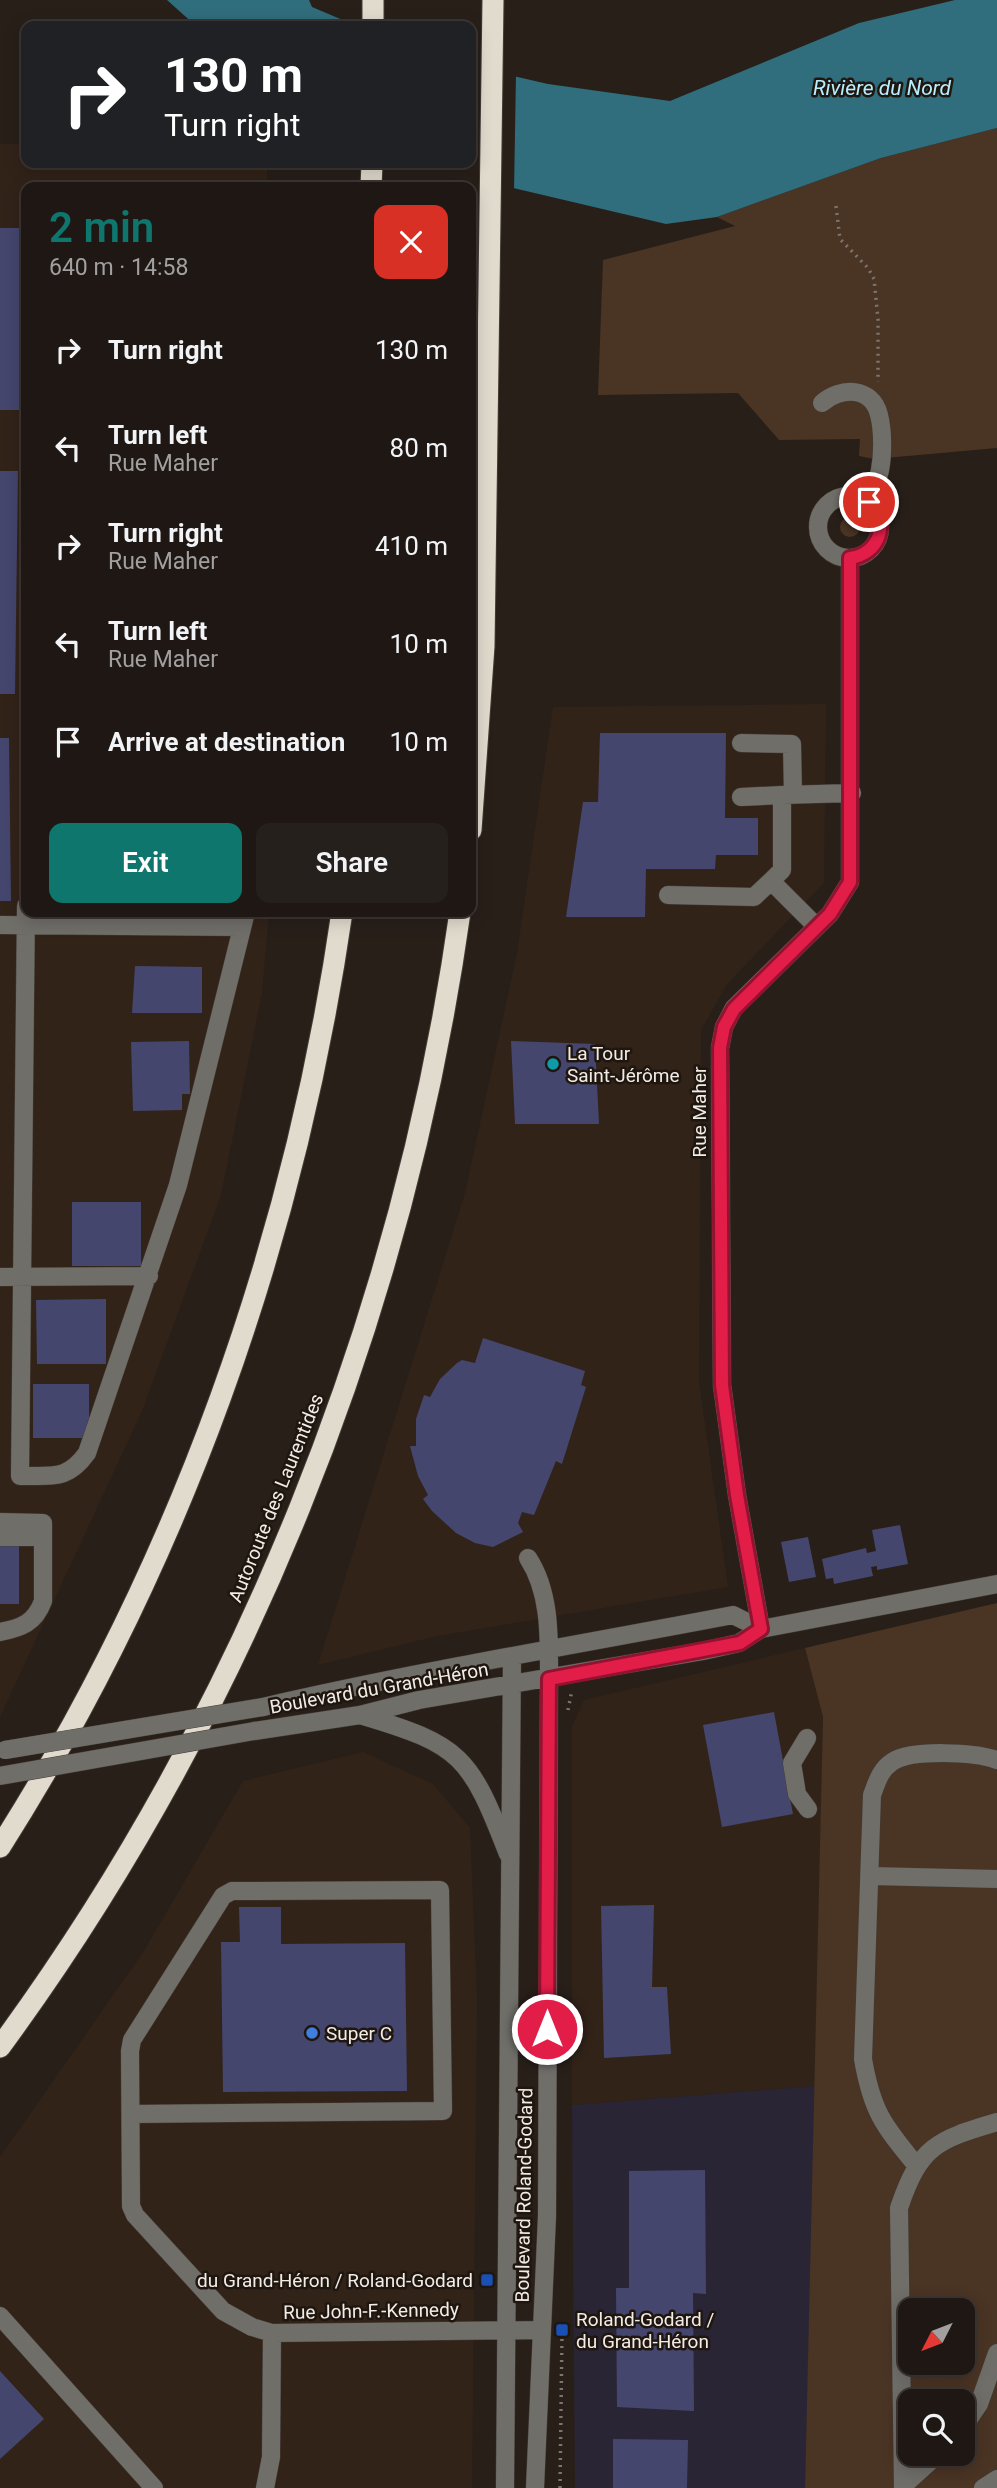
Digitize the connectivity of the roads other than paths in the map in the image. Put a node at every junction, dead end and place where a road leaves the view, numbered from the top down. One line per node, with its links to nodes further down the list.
1 (494, 0): 8 (highway)
2 (373, 1): 3 (highway)
3 (373, 21)
4 (822, 403): 5 (street)
5 (866, 500): 6 (street); 6 (street)
6 (850, 558): 9 (street, Rue Maher)
7 (741, 743): 10 (street)
8 (476, 759)
9 (852, 793): 10 (street); 20 (street, Rue Maher)
10 (787, 795): 11 (street); 12 (street)
11 (741, 797)
12 (771, 881): 13 (street); 20 (street)
13 (668, 895)
14 (26, 917): 19 (street)
15 (341, 917): 41 (highway)
16 (459, 917): 45 (highway, Autoroute des Laurentides)
17 (244, 919): 19 (street); 21 (street)
18 (0, 925): 19 (street)
19 (26, 926): 23 (street)
20 (817, 927): 29 (street, Rue Maher)
21 (149, 1276): 23 (street); 23 (street)
22 (0, 1277): 23 (street)
23 (22, 1277)
24 (0, 1522): 25 (street)
25 (43, 1537): 26 (street); 30 (street)
26 (0, 1538)
27 (528, 1558): 31 (street, Boulevard Roland-Godard)
28 (997, 1584): 29 (street, Boulevard du Grand-Héron)
29 (761, 1629): 31 (street, Boulevard du Grand-Héron); 33 (street, Boulevard du Grand-Héron)
30 (0, 1632)
31 (549, 1651): 32 (street, Boulevard du Grand-Héron); 33 (street, Boulevard Roland-Godard)
32 (512, 1657): 34 (street, Boulevard Roland-Godard); 37 (street, Boulevard du Grand-Héron, bridge)
33 (549, 1679): 34 (street, Boulevard du Grand-Héron); 50 (street, Boulevard Roland-Godard)
34 (513, 1685): 35 (street, Boulevard du Grand-Héron); 42 (street, Boulevard Roland-Godard)
35 (360, 1715): 39 (street, Boulevard du Grand-Héron, bridge); 42 (street)
36 (807, 1738): 40 (street)
37 (3, 1750)
38 (997, 1760): 43 (street)
39 (0, 1776)
40 (808, 1809)
41 (0, 1847)
42 (512, 1864): 51 (street, Boulevard Roland-Godard)
43 (871, 1876): 44 (street); 48 (street)
44 (997, 1879)
45 (0, 2047)
46 (131, 2114): 46 (street); 52 (street)
47 (997, 2122): 48 (street)
48 (916, 2165): 57 (street)
49 (0, 2316): 58 (street)
50 (542, 2330): 51 (street, Rue John-F.-Kennedy); 61 (street, Boulevard Roland-Godard)
51 (507, 2331): 52 (street, Rue John-F.-Kennedy); 60 (street, Boulevard Roland-Godard)
52 (272, 2333): 59 (street, Rue John-F.-Kennedy)
53 (997, 2353): 54 (street)
54 (975, 2410)
55 (925, 2466): 57 (street)
56 (997, 2479): 62 (street)
57 (903, 2487)
58 (154, 2488)
59 (265, 2488)
60 (505, 2488)
61 (535, 2488)
62 (983, 2488)

